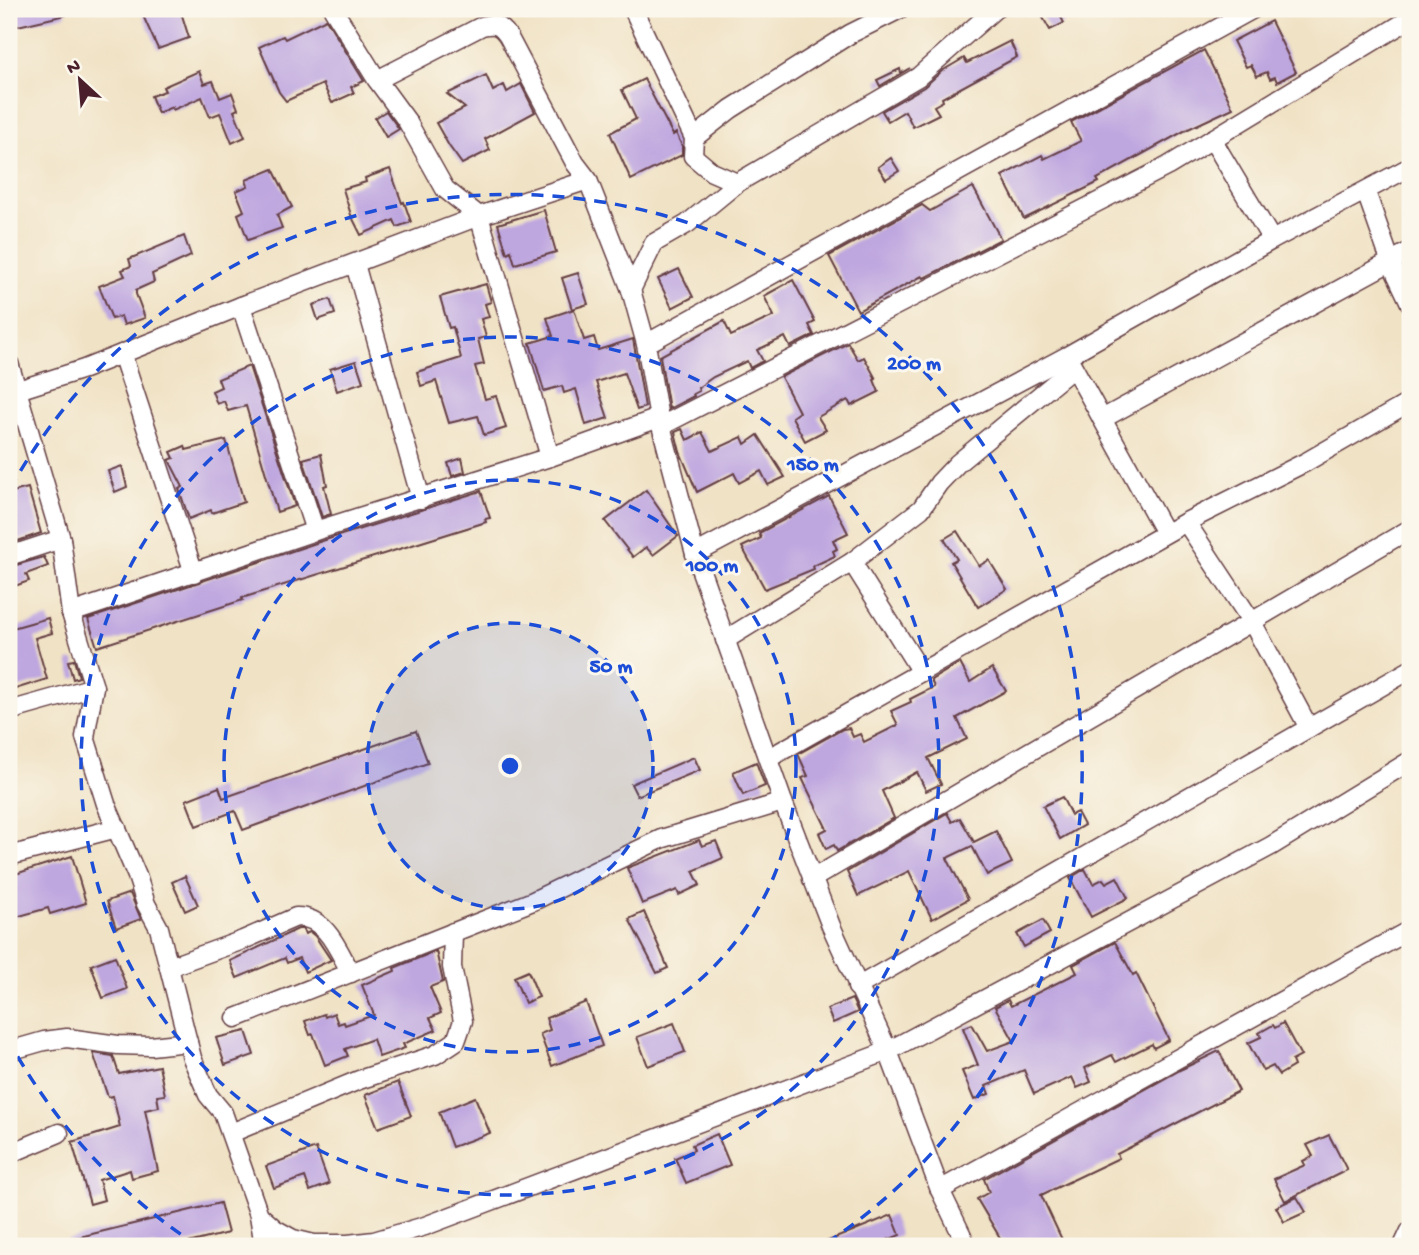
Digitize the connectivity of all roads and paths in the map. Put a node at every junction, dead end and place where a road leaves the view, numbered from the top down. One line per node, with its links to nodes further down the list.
1 (333, 9): 7 (street)
2 (633, 9): 8 (street)
3 (900, 9): 8 (street)
4 (995, 9): 12 (street)
5 (1253, 9): 22 (street)
6 (1410, 19): 9 (street)
7 (377, 80): 11 (street); 14 (street)
8 (694, 138): 12 (street)
9 (1212, 139): 15 (street); 30 (street)
10 (1410, 167): 13 (street)
11 (588, 180): 14 (street); 19 (street)
12 (737, 183): 19 (street)
13 (1366, 192): 15 (street); 17 (street)
14 (479, 216): 18 (street); 32 (street)
15 (1272, 240): 24 (street)
16 (1410, 251): 17 (street)
17 (1391, 262): 20 (street); 28 (street)
18 (355, 264): 21 (street); 33 (street)
19 (631, 290): 22 (street)
20 (1410, 303)
21 (241, 306): 23 (street); 36 (street)
22 (646, 344): 30 (street)
23 (122, 354): 26 (street); 42 (street)
24 (1070, 362): 28 (street); 39 (street); 41 (street)
25 (9, 363): 26 (street)
26 (18, 390): 29 (street)
27 (1410, 401): 34 (street)
28 (1102, 419): 37 (street)
29 (27, 420): 31 (street); 38 (street)
30 (660, 422): 32 (street); 39 (street)
31 (9, 426)
32 (550, 457): 33 (street)
33 (421, 499): 36 (street)
34 (1186, 522): 37 (street); 44 (street)
35 (1410, 528): 44 (street)
36 (315, 531): 42 (street)
37 (1165, 533): 47 (street)
38 (61, 540): 40 (street); 43 (street)
39 (695, 554): 45 (street)
40 (9, 556)
41 (852, 562): 45 (street); 47 (street)
42 (194, 573): 43 (street)
43 (71, 613): 48 (street)
44 (1252, 622): 50 (street); 56 (street)
45 (725, 639): 51 (street)
46 (1410, 670): 50 (street)
47 (921, 672): 51 (street)
48 (94, 687): 49 (street); 54 (street)
49 (9, 711)
50 (1309, 728): 61 (street)
51 (769, 758): 53 (street)
52 (1410, 761): 65 (street)
53 (783, 802): 56 (street); 58 (street)
54 (117, 828): 55 (street); 59 (street)
55 (9, 856)
56 (812, 880): 61 (street)
57 (1410, 930): 69 (street)
58 (453, 932): 60 (street); 67 (street)
59 (169, 967): 60 (street); 63 (street)
60 (351, 973): 62 (street)
61 (857, 987): 65 (street)
62 (236, 1018)
63 (188, 1042): 64 (street); 67 (street)
64 (9, 1051)
65 (888, 1051): 69 (street); 70 (street)
66 (59, 1133): 68 (street)
67 (231, 1133): 70 (street)
68 (9, 1154)
69 (940, 1190): 73 (street)
70 (259, 1214): 72 (street)
71 (1410, 1231): 74 (street)
72 (264, 1246)
73 (967, 1246)
74 (1403, 1246)

